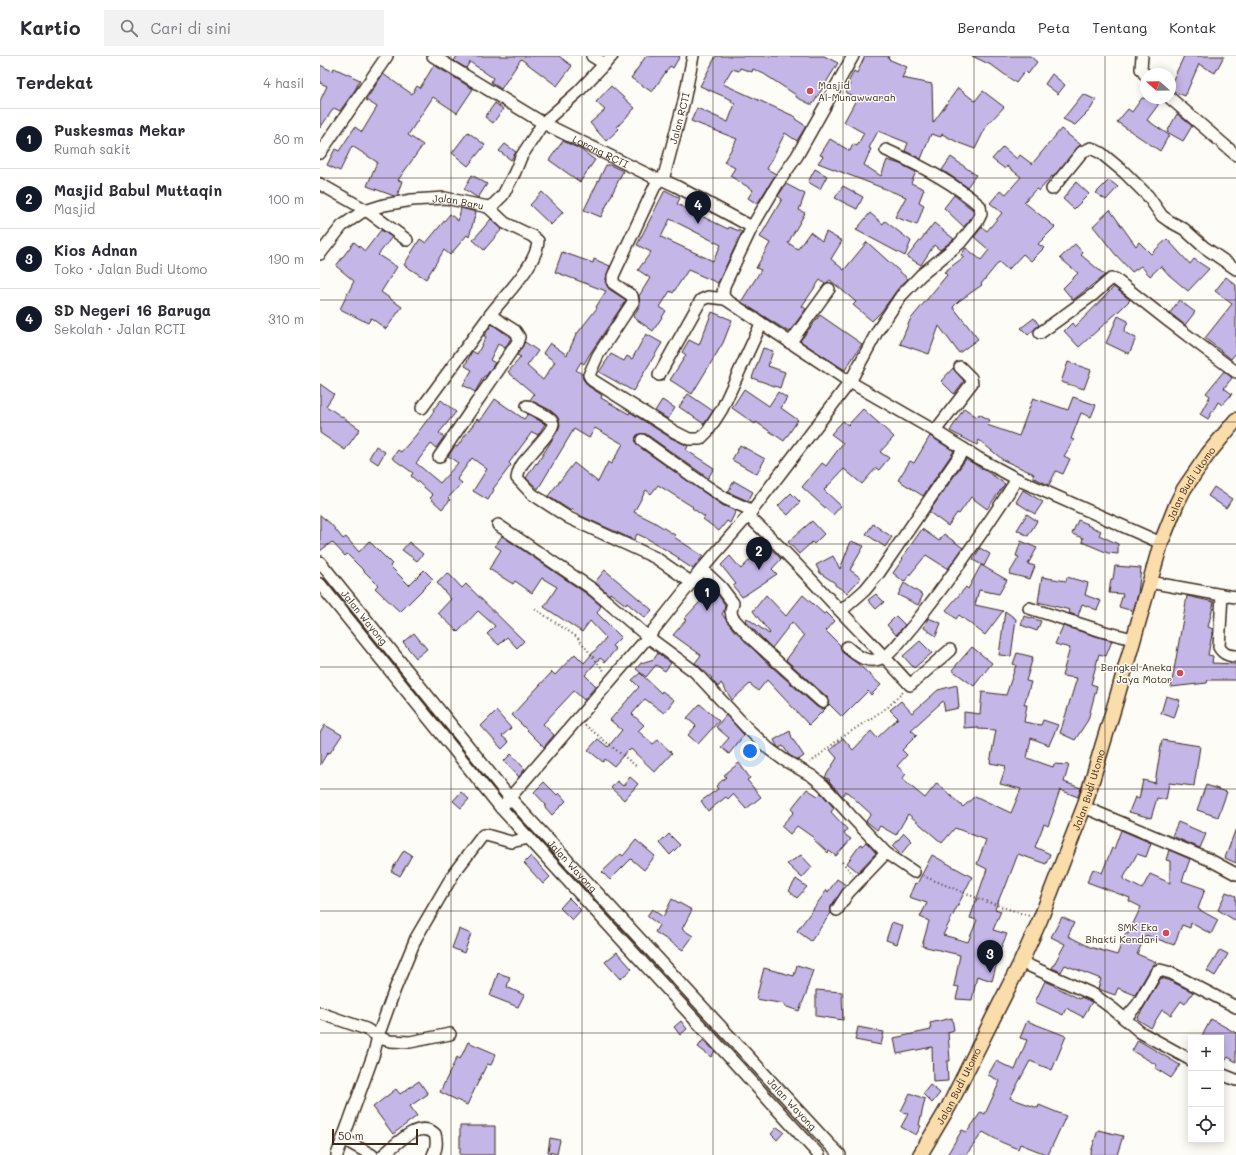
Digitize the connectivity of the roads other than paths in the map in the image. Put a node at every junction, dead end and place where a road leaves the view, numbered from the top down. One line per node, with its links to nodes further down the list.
1 (387, 56): 12 (street)
2 (433, 56): 10 (street, Lorong RCTI)
3 (592, 56): 7 (street)
4 (693, 56): 14 (street, Jalan RCTI)
5 (853, 56): 19 (street)
6 (1142, 56): 8 (street)
7 (608, 60): 10 (street, Jalan Baru)
8 (1141, 68)
9 (1176, 103): 13 (street)
10 (543, 123): 14 (street, Lorong RCTI); 17 (street, Jalan Baru)
11 (886, 150): 32 (street)
12 (320, 153)
13 (1236, 155)
14 (661, 180): 19 (street, Lorong RCTI); 26 (street, Jalan RCTI)
15 (320, 184): 18 (street)
16 (1052, 189): 22 (street)
17 (488, 207): 18 (street, Jalan Baru); 25 (street)
18 (366, 210): 20 (street); 21 (street, Jalan Baru)
19 (752, 227): 24 (street)
20 (407, 240)
21 (320, 254)
22 (1236, 269)
23 (830, 288): 28 (street)
24 (725, 299): 26 (street); 31 (street)
25 (490, 315): 34 (street); 39 (street)
26 (761, 324): 28 (street)
27 (1040, 333): 30 (street)
28 (790, 343): 32 (street)
29 (960, 367): 36 (street)
30 (1236, 372)
31 (659, 375)
32 (850, 382): 36 (street); 41 (street)
33 (528, 406): 46 (street)
34 (422, 408)
35 (1236, 420): 43 (main road, Jalan Budi Utomo)
36 (935, 431): 38 (street)
37 (642, 440): 41 (street)
38 (964, 449): 40 (street); 52 (street)
39 (439, 457)
40 (1017, 479): 43 (street); 58 (street)
41 (749, 513): 45 (street); 52 (street)
42 (498, 525): 53 (street)
43 (1161, 543): 47 (main road, Jalan Budi Utomo)
44 (320, 562): 60 (street, Jalan Wayong)
45 (702, 569): 46 (street); 59 (street)
46 (692, 582): 53 (street)
47 (1149, 582): 49 (street); 54 (main road, Jalan Budi Utomo)
48 (320, 584): 62 (street, Jalan Wayong)
49 (1222, 595): 50 (street); 57 (street)
50 (1236, 597)
51 (1030, 608): 54 (street)
52 (841, 611): 58 (street)
53 (648, 636): 60 (street); 64 (street)
54 (1133, 639): 61 (main road, Jalan Budi Utomo)
55 (847, 647): 58 (street)
56 (950, 650): 58 (street)
57 (1236, 656)
58 (886, 657)
59 (822, 702)
60 (510, 798): 62 (street); 83 (street, Jalan Wayong)
61 (1084, 807): 66 (street); 68 (main road, Jalan Budi Utomo)
62 (501, 808): 63 (street, Jalan Wayong)
63 (529, 838): 73 (street); 82 (street, Jalan Wayong)
64 (886, 853): 65 (street); 67 (street)
65 (914, 872)
66 (1236, 874)
67 (837, 910)
68 (1022, 962): 71 (street); 84 (main road, Jalan Budi Utomo)
69 (1236, 1007): 71 (street)
70 (320, 1013): 73 (street)
71 (1125, 1019): 74 (street)
72 (450, 1034): 73 (street)
73 (378, 1036): 77 (street)
74 (1188, 1058)
75 (1224, 1075): 76 (street)
76 (1236, 1080)
77 (343, 1139): 78 (street); 79 (street)
78 (337, 1155)
79 (372, 1155)
80 (383, 1155): 81 (street)
81 (433, 1155)
82 (819, 1155)
83 (840, 1155)
84 (920, 1155)

